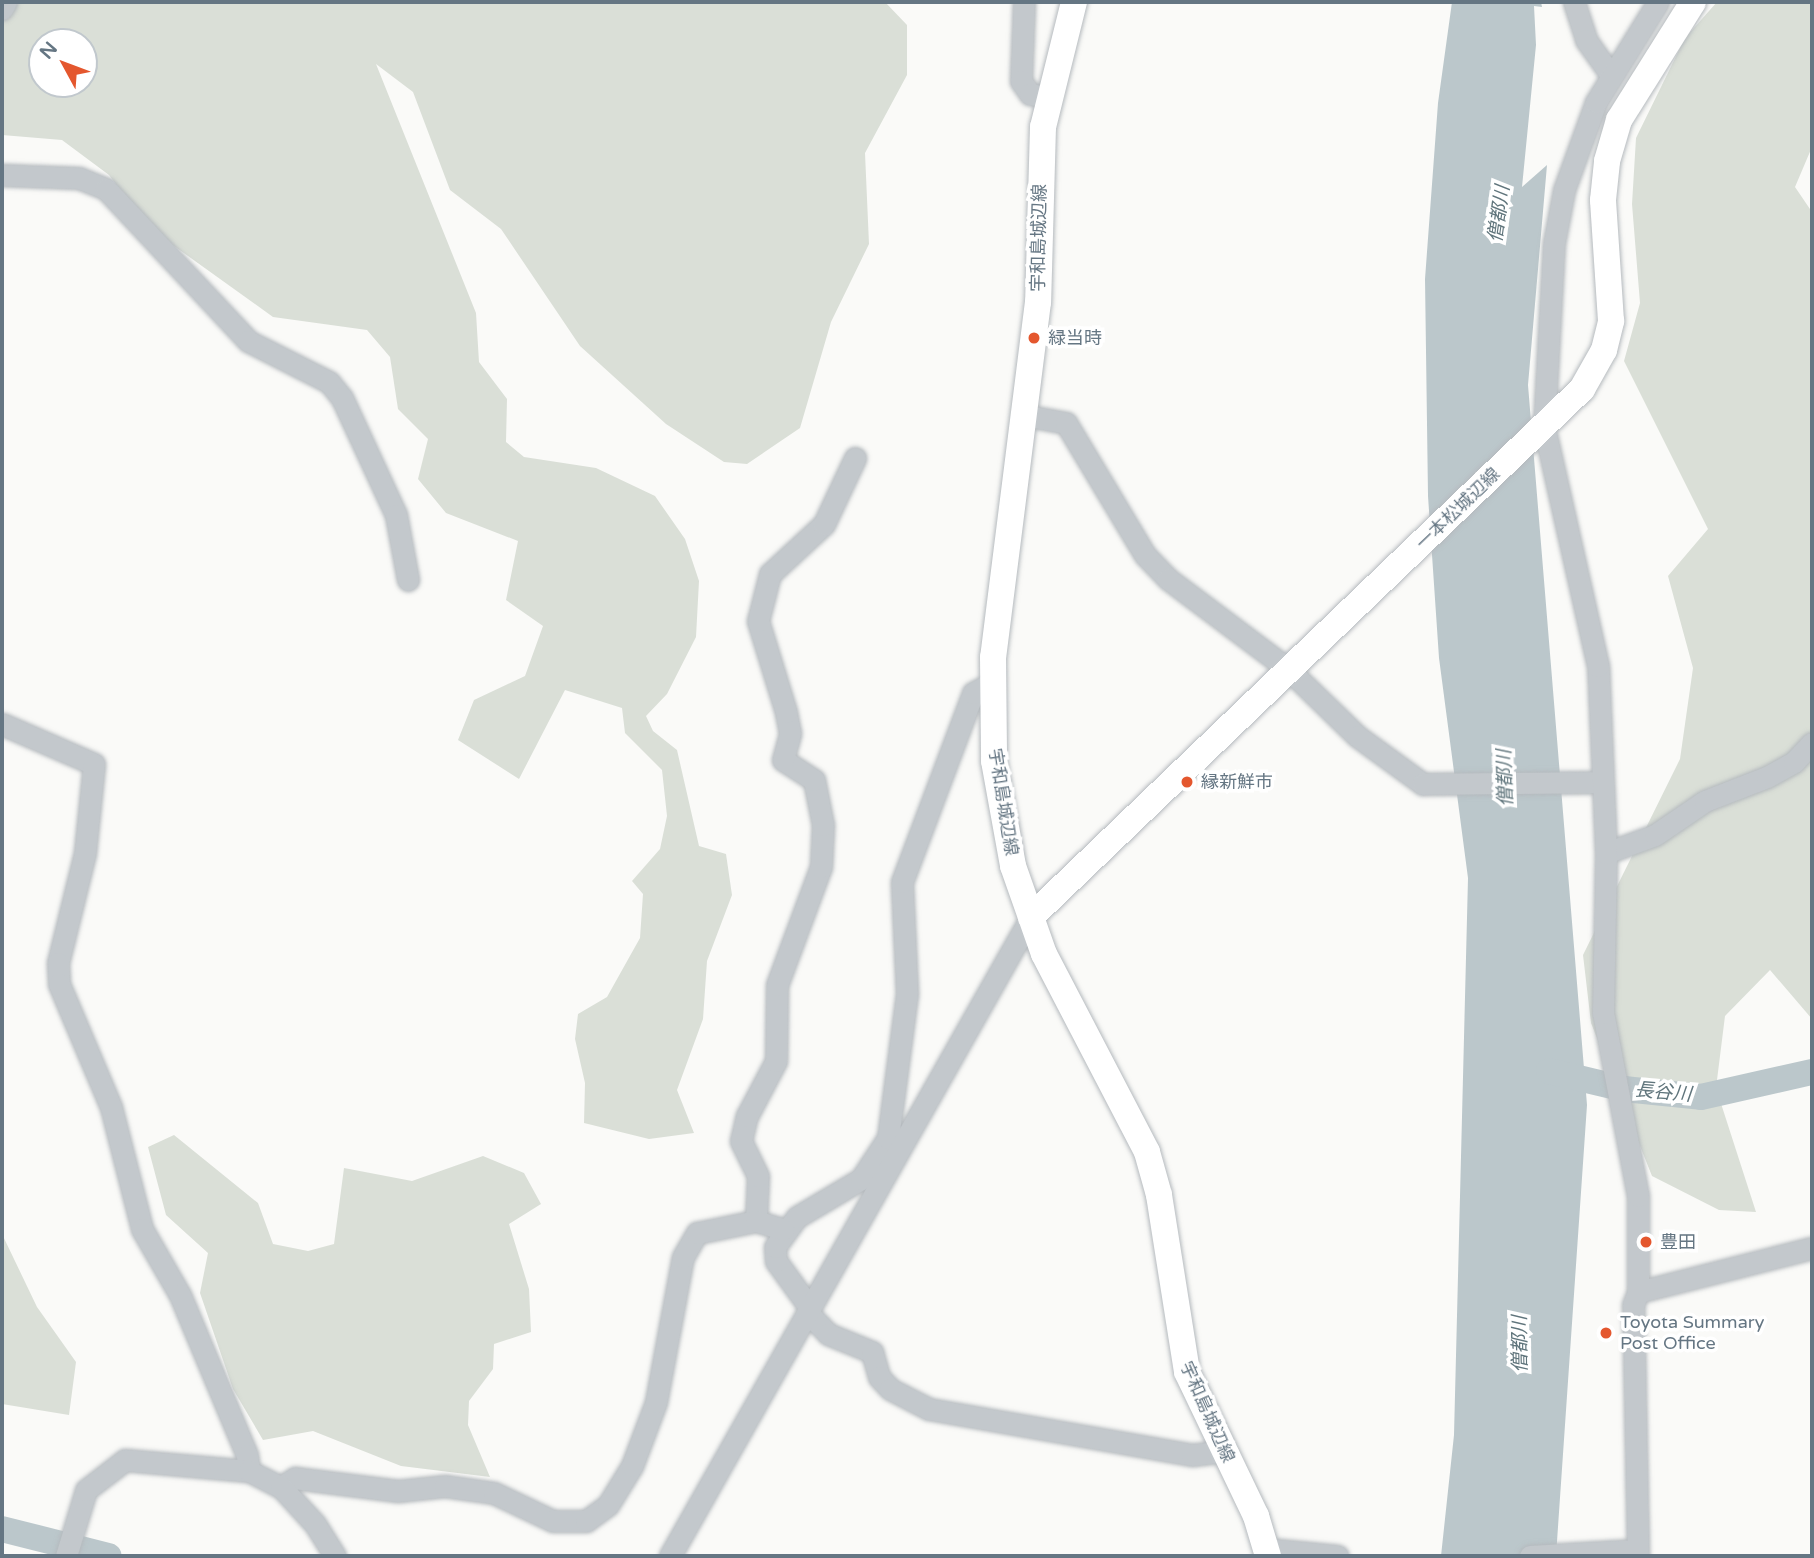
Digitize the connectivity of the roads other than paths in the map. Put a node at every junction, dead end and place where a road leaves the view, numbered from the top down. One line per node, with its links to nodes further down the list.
1 (6, 2): 7 (street)
2 (1024, 2): 9 (street)
3 (1074, 2): 9 (main road, 宇和島城辺線)
4 (1574, 2): 8 (street)
5 (1658, 2): 8 (street)
6 (1693, 2): 12 (main road, 一本松城辺線)
7 (2, 9)
8 (1611, 75): 12 (street)
9 (1047, 97): 11 (main road, 宇和島城辺線)
10 (2, 175): 14 (street)
11 (1023, 415): 15 (street); 16 (main road, 宇和島城辺線)
12 (1535, 435): 15 (main road, 一本松城辺線); 19 (street)
13 (855, 458): 22 (street)
14 (408, 580)
15 (1289, 670): 19 (street); 21 (main road, 一本松城辺線)
16 (992, 683): 21 (main road, 宇和島城辺線); 23 (street)
17 (2, 724): 28 (street)
18 (1812, 743): 20 (street)
19 (1601, 782): 20 (street)
20 (1606, 853): 25 (street)
21 (1031, 917): 26 (street); 27 (main road, 宇和島城辺線)
22 (756, 1221): 23 (street); 29 (street)
23 (783, 1229): 26 (street)
24 (1812, 1248): 25 (street)
25 (1638, 1292): 31 (street)
26 (808, 1310): 27 (street); 34 (street)
27 (1223, 1451): 30 (main road, 宇和島城辺線)
28 (248, 1471): 29 (street); 32 (street)
29 (281, 1487): 33 (street)
30 (1268, 1553): 35 (street)
31 (1637, 1553): 36 (street)
32 (66, 1556)
33 (335, 1556)
34 (670, 1556)
35 (1338, 1556)
36 (1530, 1556)

